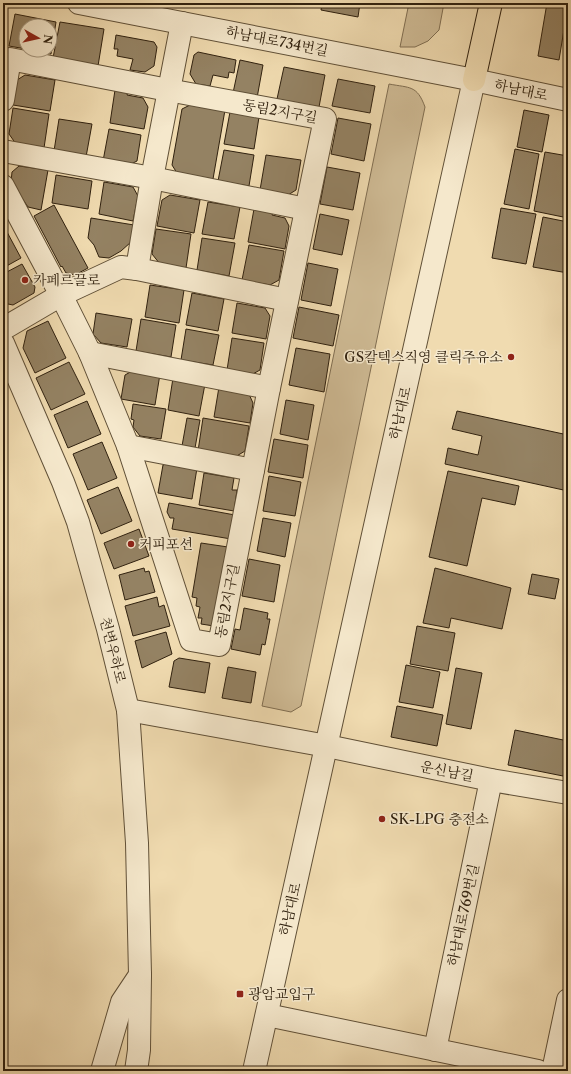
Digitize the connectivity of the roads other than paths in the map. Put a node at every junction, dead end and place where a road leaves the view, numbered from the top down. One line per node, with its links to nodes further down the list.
1 (79, 3): 3 (street, 하남대로734번길)
2 (491, 3): 4 (main road, 하남대로)
3 (182, 23): 4 (street, 하남대로734번길); 5 (street)
4 (474, 80): 7 (street, 하남대로); 22 (street, 하남대로)
5 (168, 90): 6 (street, 동림2지구길); 9 (street); 11 (street, 동림2지구길)
6 (3, 100)
7 (568, 100)
8 (3, 151): 9 (street)
9 (152, 178): 11 (street); 12 (street)
10 (3, 186): 13 (street, 동림2지구길)
11 (306, 209): 14 (street, 동림2지구길)
12 (137, 269): 13 (street); 14 (street)
13 (61, 295): 15 (street); 17 (street, 동림2지구길)
14 (287, 300): 18 (street, 동림2지구길)
15 (3, 328)
16 (3, 343): 21 (street, 천변우하로)
17 (90, 353): 18 (street); 19 (street, 동림2지구길)
18 (269, 388): 20 (street, 동림2지구길)
19 (128, 446): 20 (street); 20 (street, 동림2지구길)
20 (253, 470)
21 (128, 710): 22 (street); 25 (street, 천변우하로)
22 (326, 746): 23 (street, 운신남길); 27 (street, 하남대로)
23 (491, 780): 24 (street, 운신남길); 28 (street, 하남대로769번길)
24 (568, 793)
25 (140, 975): 29 (street); 30 (street, 천변우하로)
26 (568, 1000): 33 (street)
27 (267, 1015): 28 (street); 31 (street, 하남대로)
28 (436, 1050): 32 (street)
29 (102, 1071)
30 (136, 1071)
31 (254, 1071)
32 (538, 1071)
33 (553, 1071)

